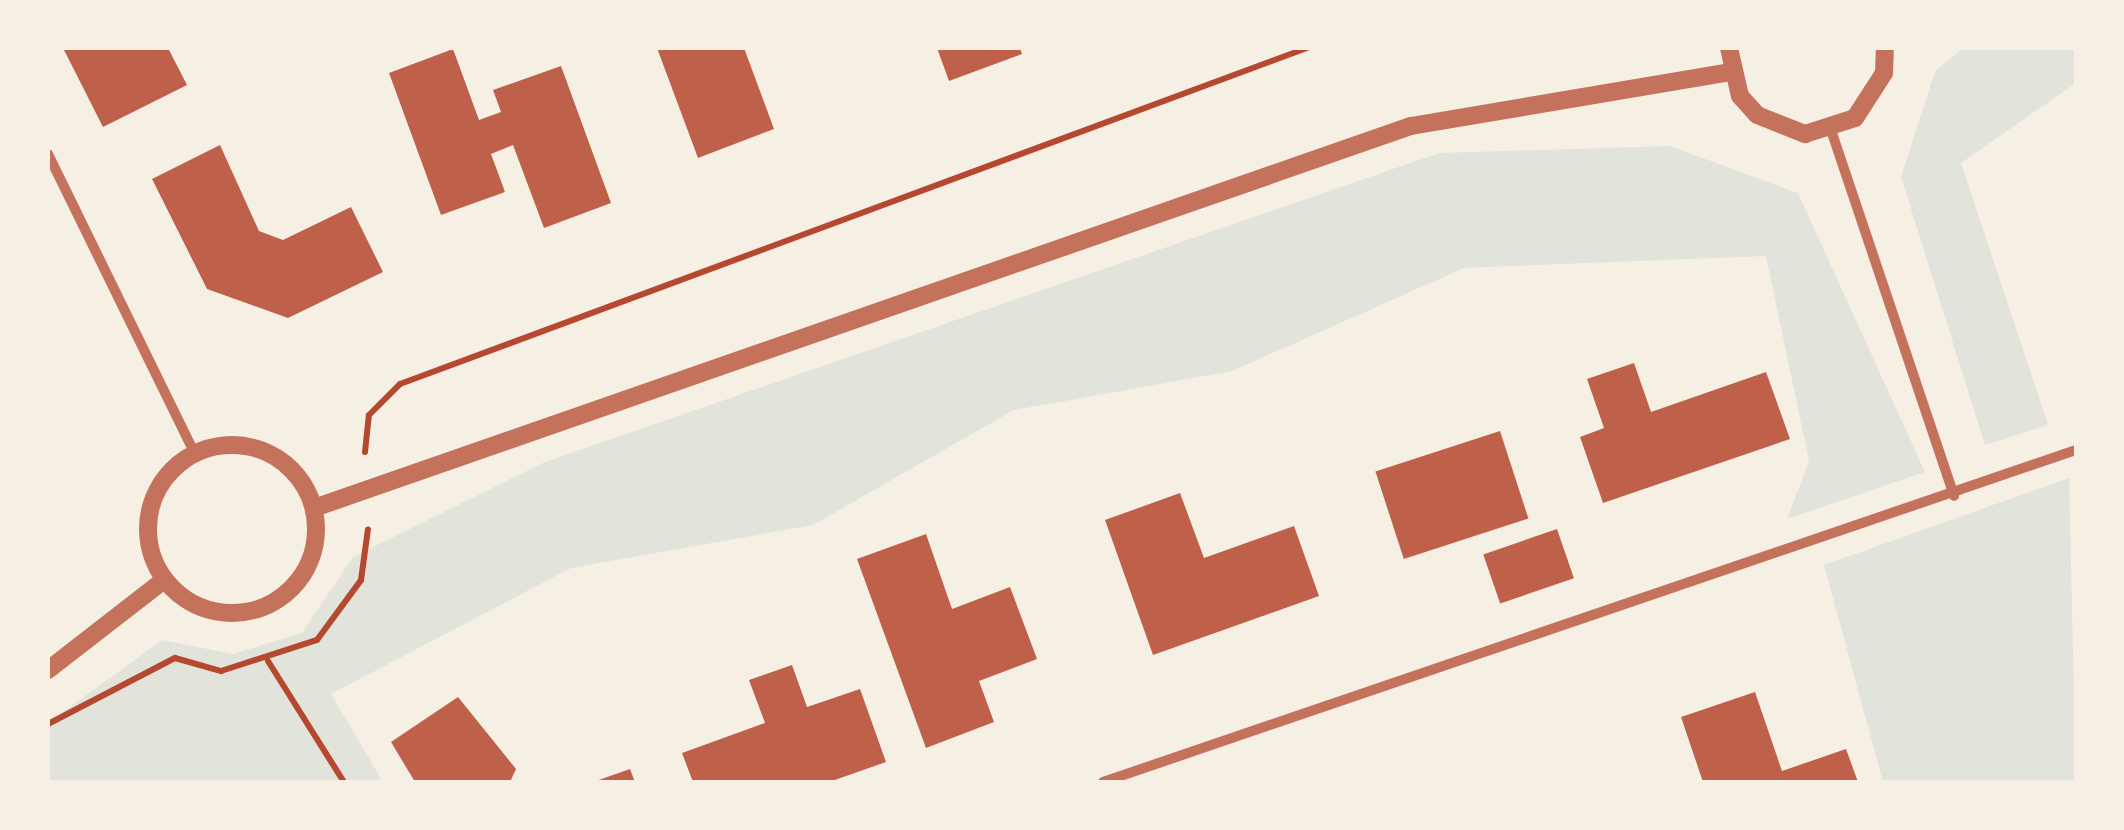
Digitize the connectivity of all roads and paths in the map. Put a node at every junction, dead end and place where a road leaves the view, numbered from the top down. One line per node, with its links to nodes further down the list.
1 (1729, 48): 3 (street)
2 (1885, 48): 4 (street)
3 (1731, 72): 4 (street); 9 (street)
4 (1831, 130): 8 (street)
5 (48, 154): 7 (street)
6 (2076, 450): 8 (street)
7 (194, 452): 9 (street); 10 (street)
8 (1954, 496): 14 (street)
9 (314, 508): 10 (street)
10 (164, 580): 12 (street)
11 (268, 661): 13 (path)
12 (48, 670)
13 (344, 782)
14 (1102, 782)

